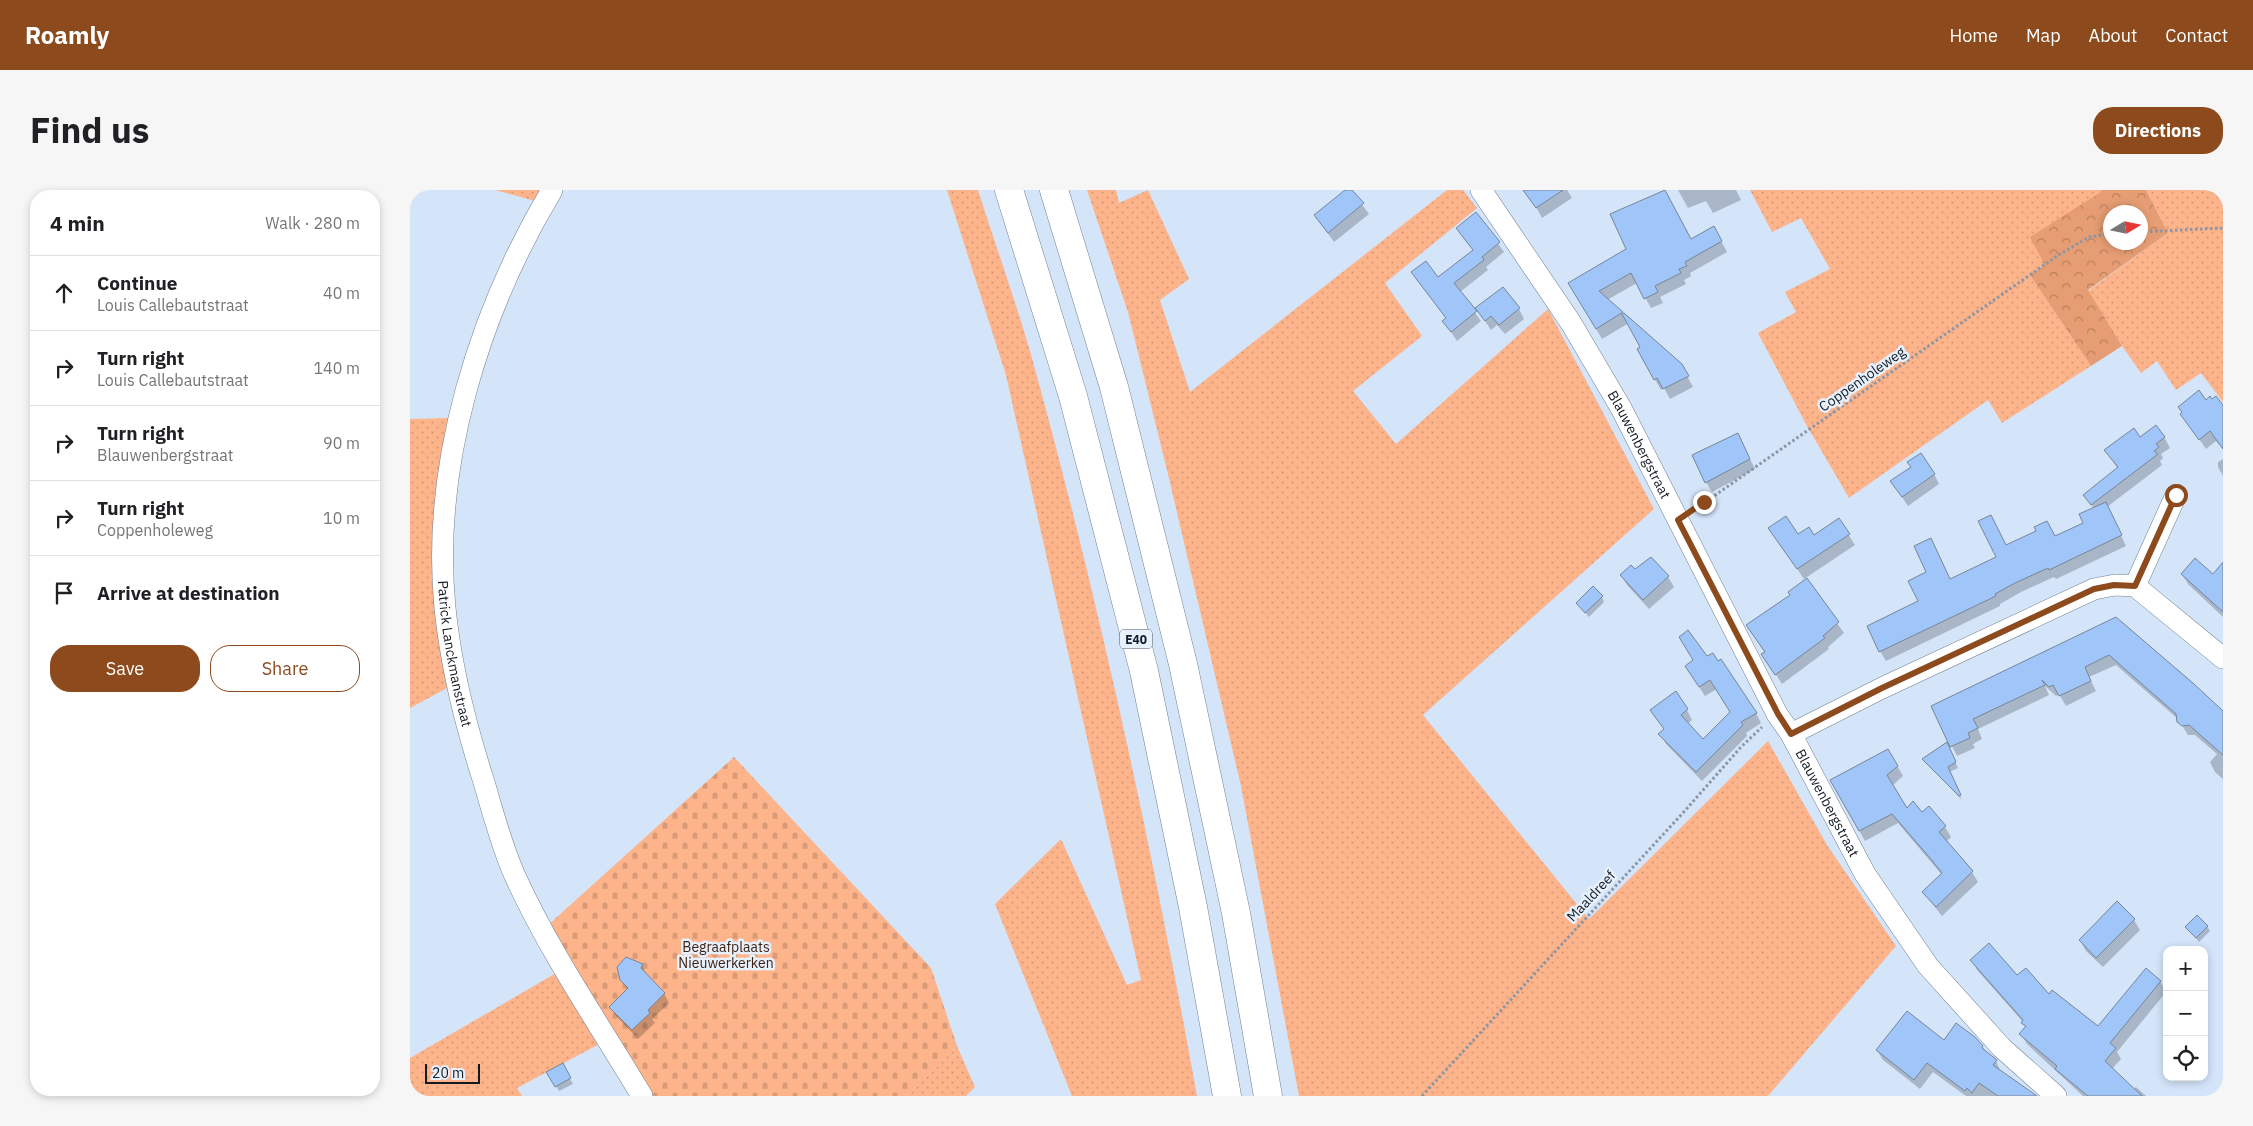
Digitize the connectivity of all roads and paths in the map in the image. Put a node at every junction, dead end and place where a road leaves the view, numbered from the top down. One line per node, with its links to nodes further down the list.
1 (552, 190): 14 (street, Patrick Lanckmanstraat)
2 (1009, 190): 15 (highway, E40)
3 (1054, 190): 16 (highway)
4 (1481, 190): 9 (street, Blauwenbergstraat)
5 (2223, 228): 6 (path)
6 (2148, 232)
7 (2103, 235): 9 (path, Coppenholeweg)
8 (2176, 495): 10 (street)
9 (1678, 520): 12 (street, Blauwenbergstraat)
10 (2135, 586): 11 (street); 13 (street)
11 (2223, 658)
12 (1778, 714): 13 (street, Blauwenbergstraat); 17 (path, Maaldreef)
13 (1791, 734): 18 (street, Blauwenbergstraat)
14 (642, 1096)
15 (1227, 1096)
16 (1268, 1096)
17 (1422, 1096)
18 (2056, 1096)

